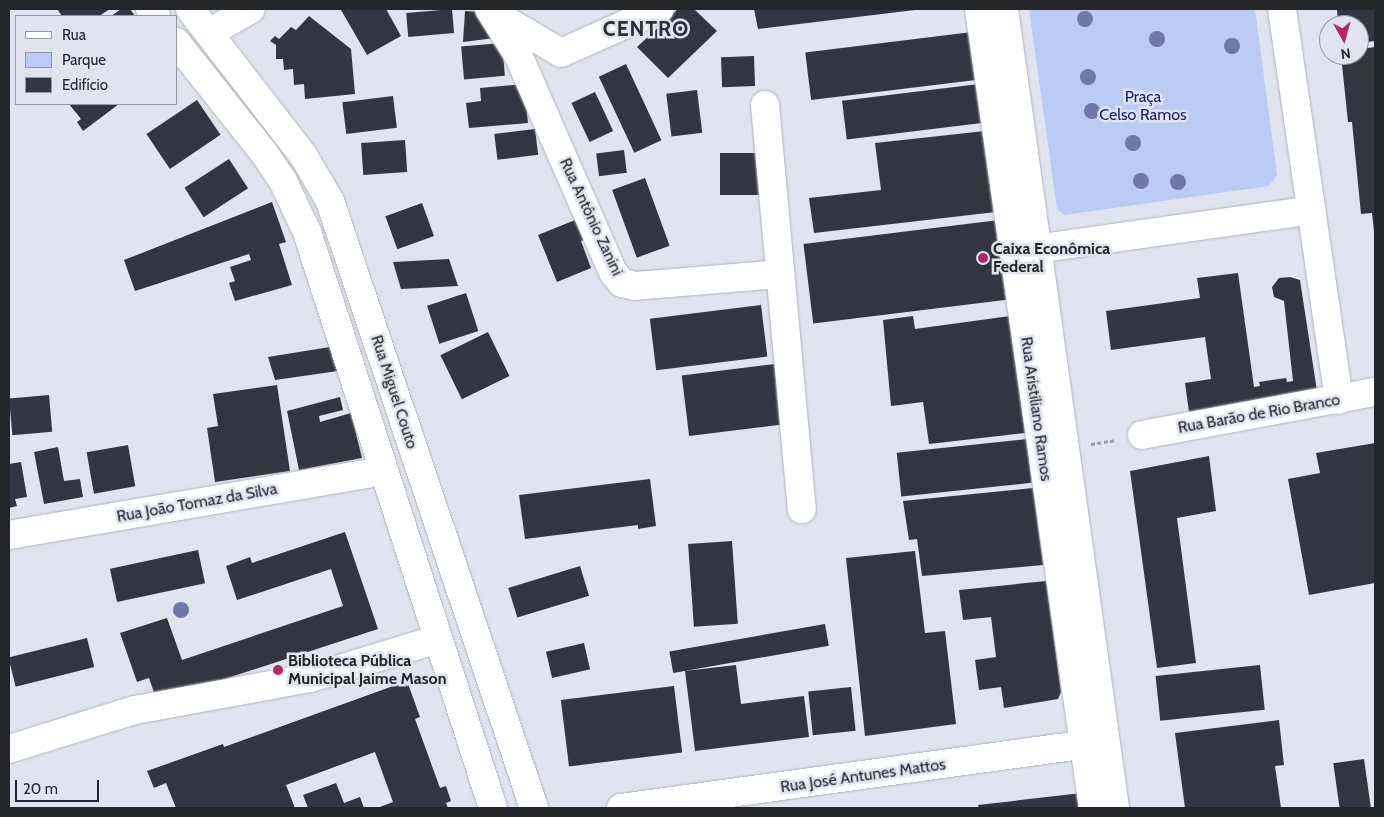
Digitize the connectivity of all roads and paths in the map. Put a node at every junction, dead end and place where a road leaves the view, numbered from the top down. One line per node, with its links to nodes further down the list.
1 (190, 9): 8 (street, Rua Miguel Couto)
2 (251, 9): 8 (street)
3 (660, 9): 7 (street)
4 (979, 9): 14 (street, Rua Aristiliano Ramos)
5 (1004, 9): 14 (street, Rua Aristiliano Ramos)
6 (1282, 9): 11 (street)
7 (490, 10): 15 (street, Rua Antônio Zanini)
8 (209, 33): 9 (street); 12 (street, Rua Miguel Couto)
9 (180, 47): 13 (street, Rua Miguel Couto)
10 (765, 105): 15 (street)
11 (1311, 210): 14 (street); 17 (street)
12 (336, 218): 13 (street); 29 (street, Rua Miguel Couto)
13 (308, 232): 21 (street, Rua Miguel Couto)
14 (1025, 251): 18 (street, Rua Aristiliano Ramos)
15 (781, 274): 22 (street)
16 (1375, 392): 17 (street, Rua Barão de Rio Branco)
17 (1339, 400): 19 (street, Rua Barão de Rio Branco)
18 (1047, 408): 20 (street, Rua Aristiliano Ramos); 25 (street, Rua Aristiliano Ramos)
19 (1142, 435): 20 (path)
20 (1064, 449): 25 (street, Rua Aristiliano Ramos)
21 (384, 471): 23 (street, Rua João Tomaz da Silva); 24 (street, Rua Miguel Couto)
22 (802, 509)
23 (9, 535)
24 (438, 639): 26 (street); 27 (street, Rua Miguel Couto)
25 (1093, 744): 30 (street, Rua José Antunes Mattos); 31 (street, Rua Aristiliano Ramos); 32 (street, Rua Aristiliano Ramos)
26 (9, 750)
27 (493, 808)
28 (512, 808): 29 (street)
29 (533, 808)
30 (621, 808)
31 (1093, 808)
32 (1115, 808)

